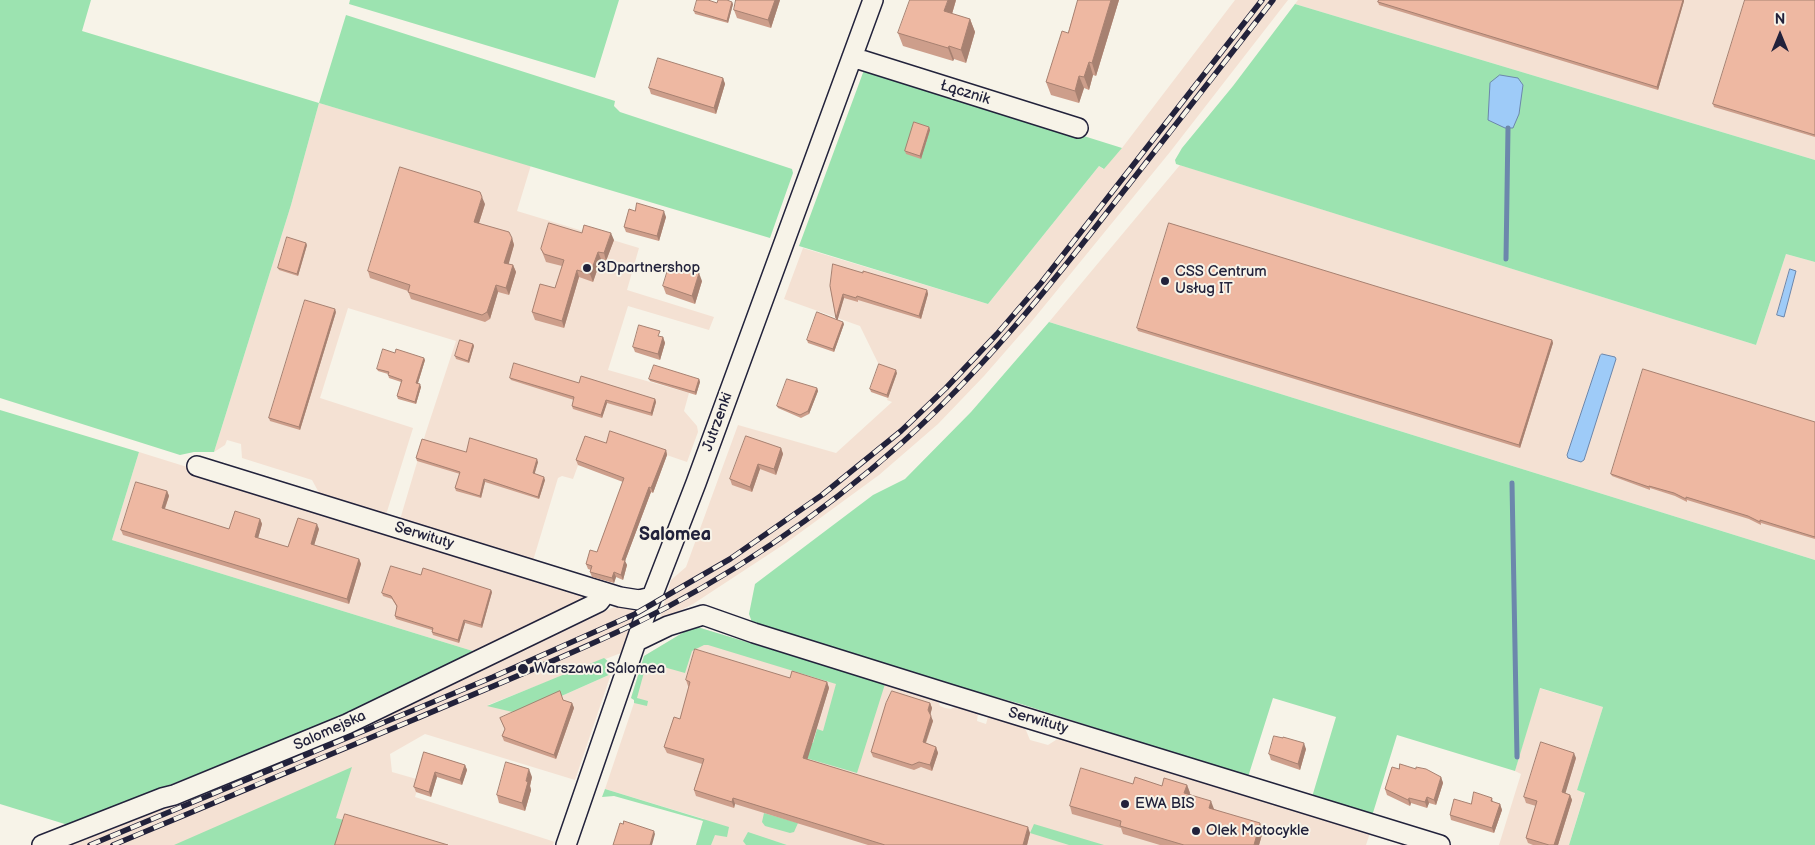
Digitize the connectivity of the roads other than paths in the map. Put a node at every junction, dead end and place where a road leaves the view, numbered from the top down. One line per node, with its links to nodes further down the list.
1 (873, 0): 2 (street, Jutrzenki)
2 (852, 58): 3 (street, Łącznik); 6 (street, Jutrzenki)
3 (1078, 128)
4 (197, 466): 5 (street, Serwituty)
5 (606, 593): 6 (street, Serwituty); 8 (street, Salomejska)
6 (652, 597): 7 (street, Jutrzenki)
7 (637, 641): 9 (street, Jutrzenki); 10 (street, Serwituty)
8 (42, 845)
9 (566, 845)
10 (1440, 845)

